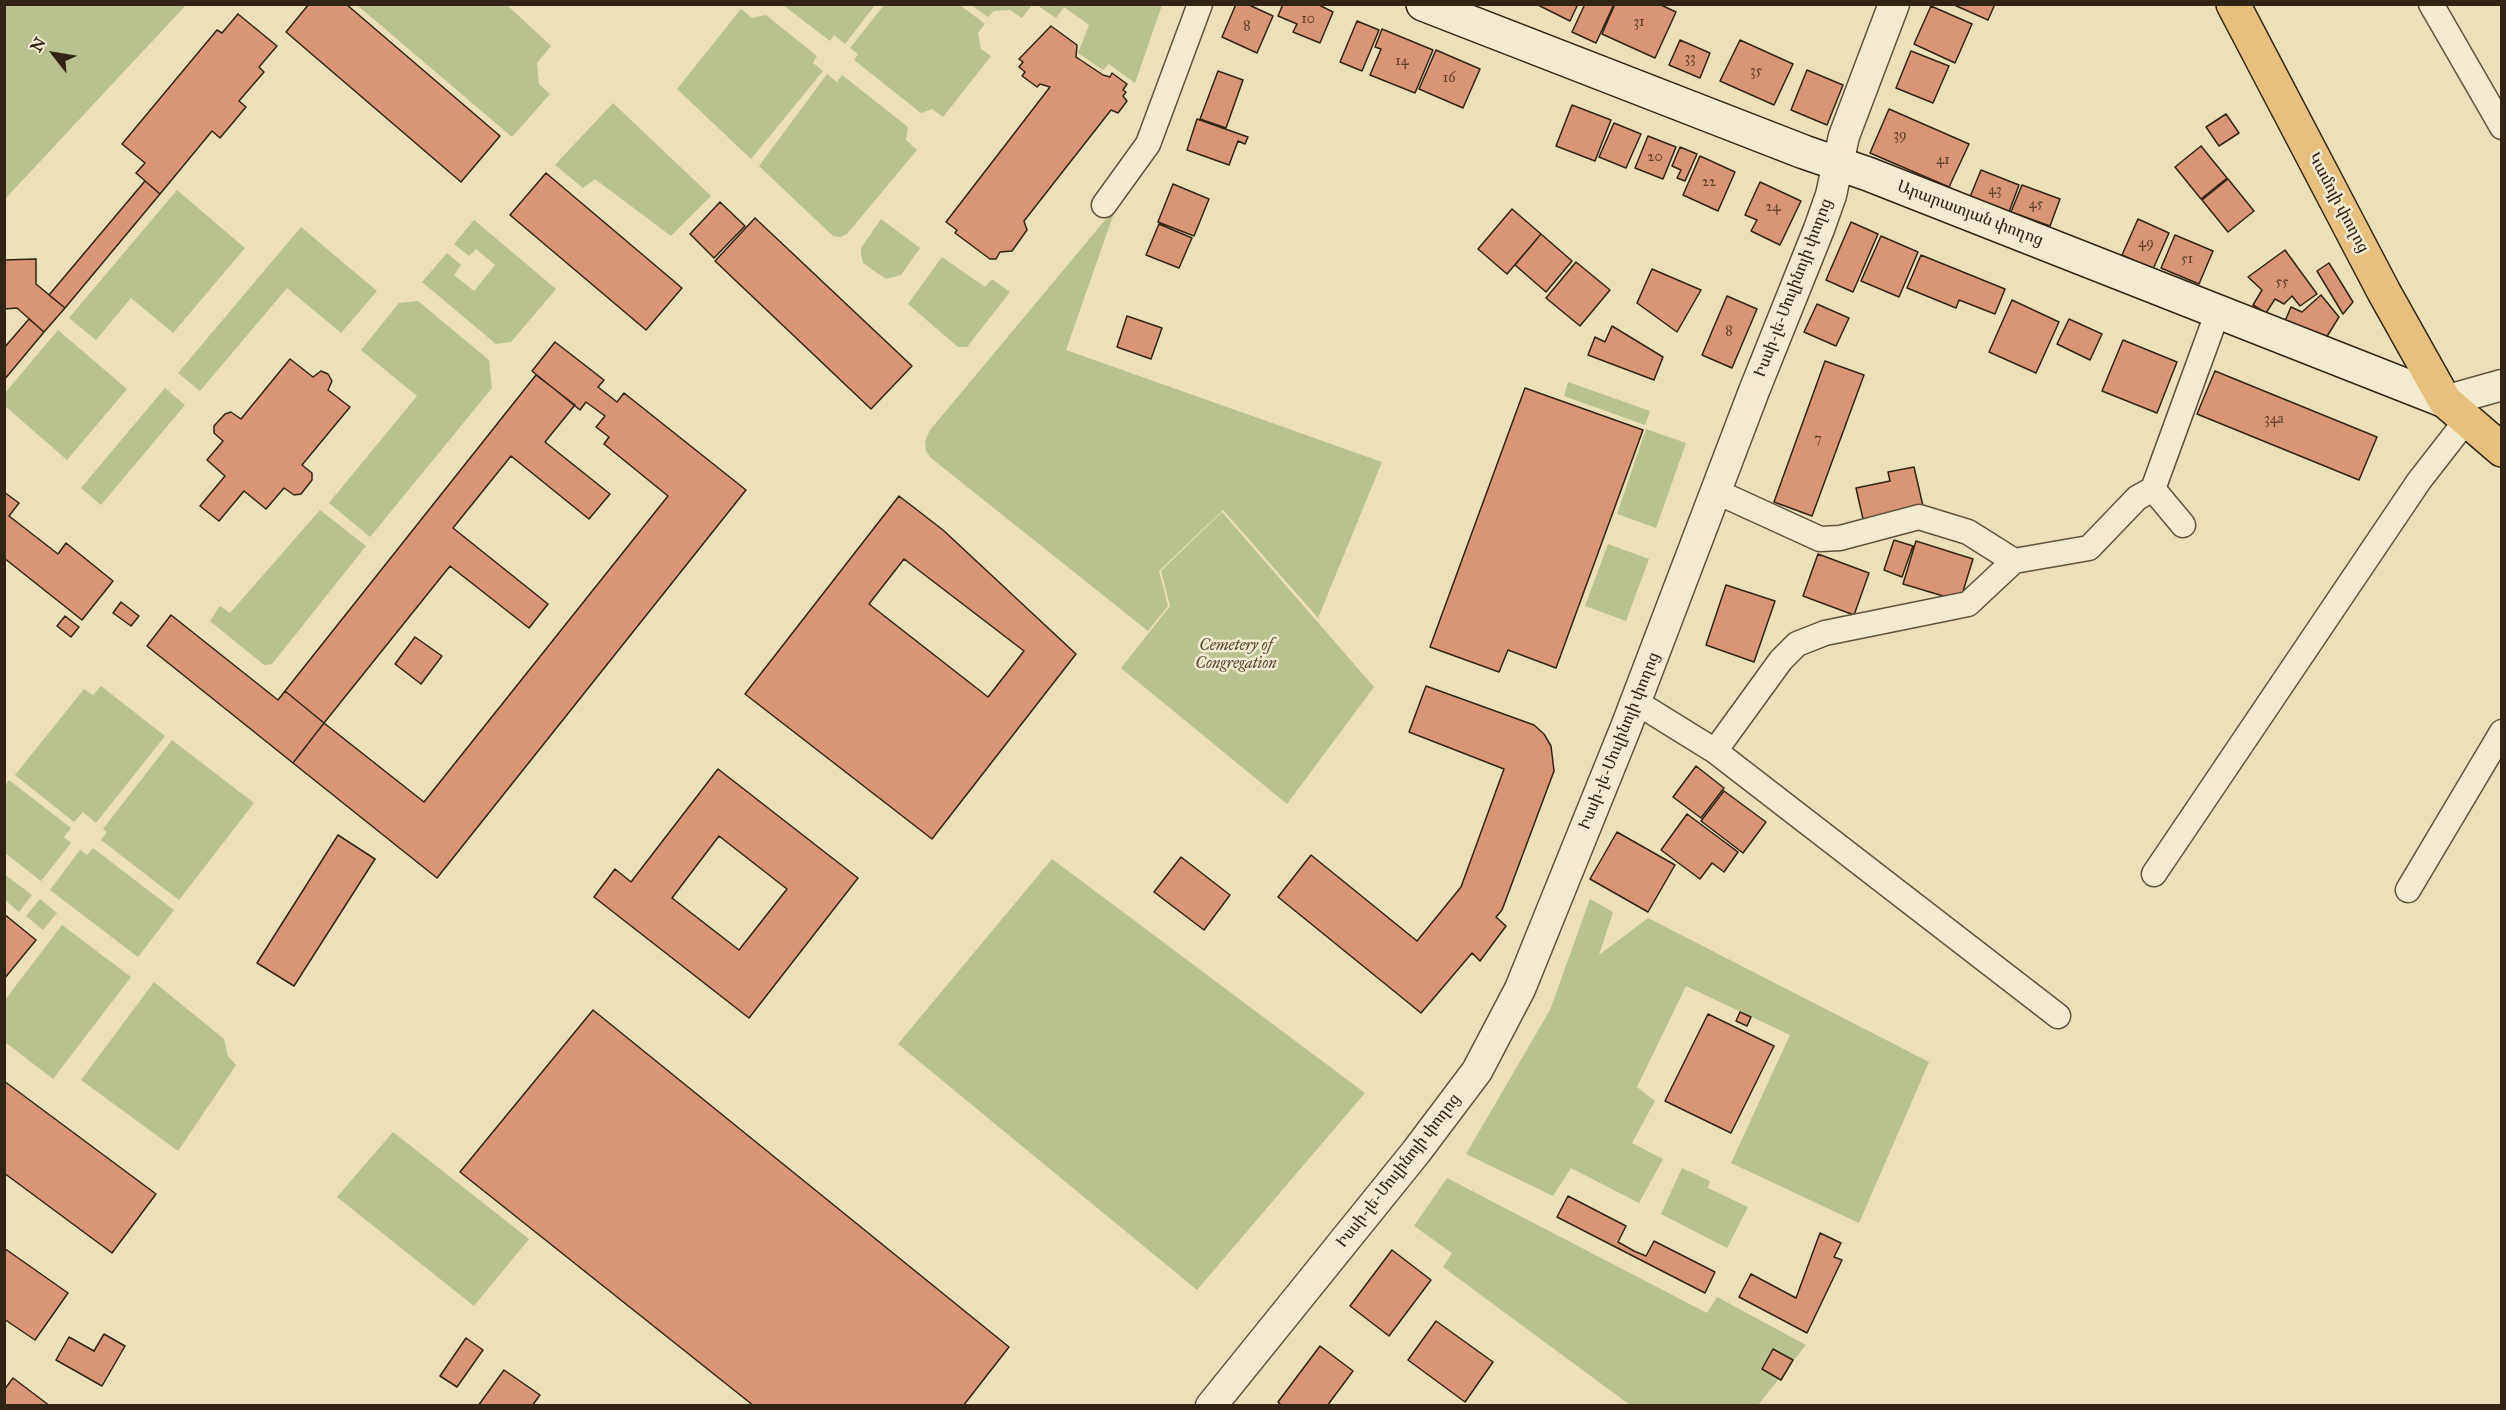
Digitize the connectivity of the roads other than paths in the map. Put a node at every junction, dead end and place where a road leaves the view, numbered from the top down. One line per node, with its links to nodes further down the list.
1 (1200, 4): 8 (street)
2 (1424, 4): 7 (main road, Արարատյան փողոց)
3 (1894, 4): 7 (street, Իսսի-լե-Մուլինոյի փողոց)
4 (2233, 4): 11 (main road, Կամոյի փողոց)
5 (2432, 4): 6 (street)
6 (2502, 127)
7 (1838, 164): 9 (main road, Արարատյան փողոց); 14 (street, Իսսի-լե-Մուլինոյի փողոց)
8 (1104, 205)
9 (2218, 311): 11 (main road, Արարատյան փողոց); 13 (street)
10 (2502, 385): 11 (street)
11 (2456, 409): 12 (main road, Արարատյան փողոց); 20 (street)
12 (2502, 450)
13 (2153, 489): 15 (street); 16 (street)
14 (1715, 491): 16 (street); 17 (street, Իսսի-լե-Մուլինոյի փողոց)
15 (2183, 525)
16 (2014, 561): 19 (street)
17 (1636, 702): 19 (street); 23 (street, Իսսի-լե-Մուլինոյի փողոց)
18 (2502, 732): 21 (street)
19 (1715, 751): 22 (street)
20 (2154, 874)
21 (2409, 890)
22 (2058, 1016)
23 (1211, 1406)

